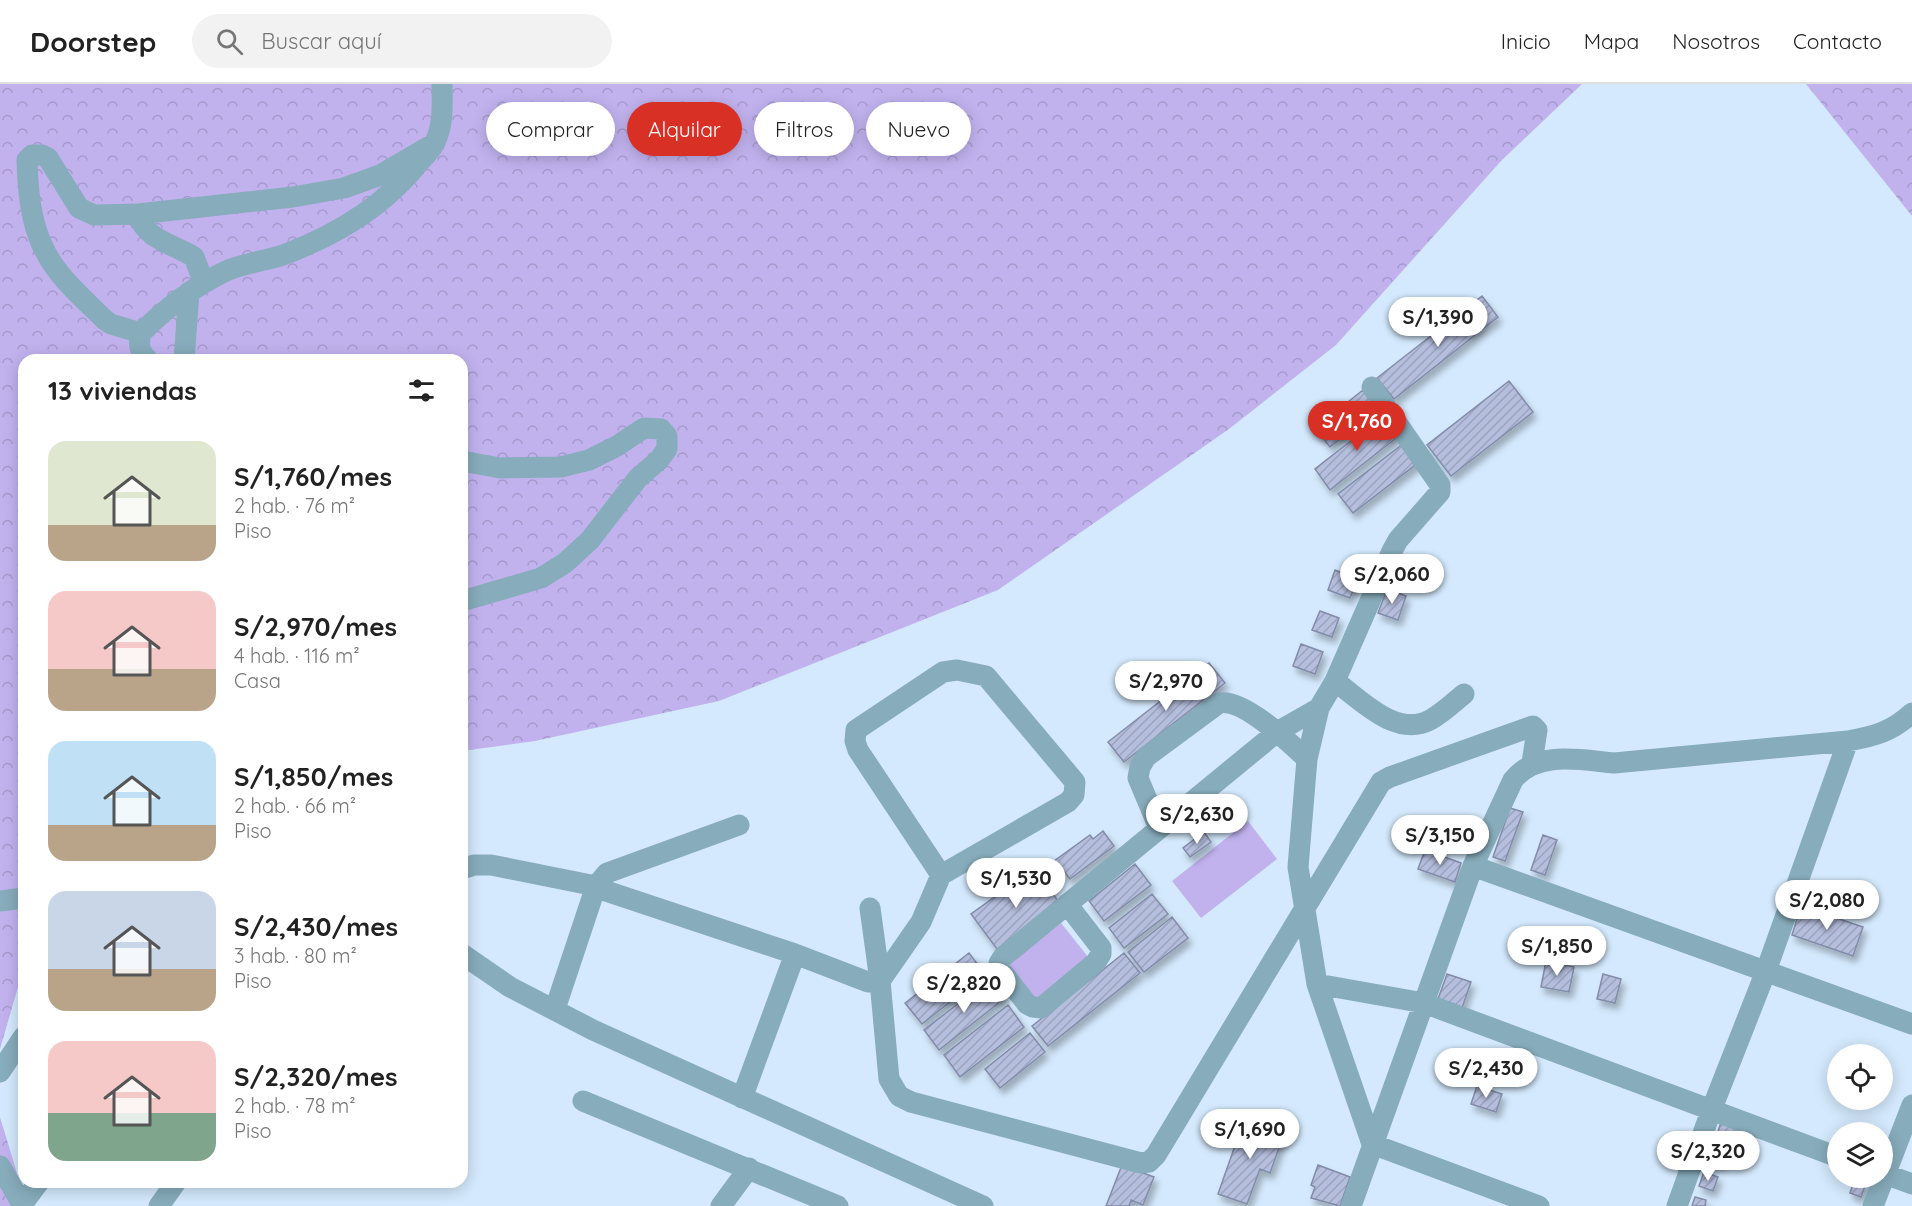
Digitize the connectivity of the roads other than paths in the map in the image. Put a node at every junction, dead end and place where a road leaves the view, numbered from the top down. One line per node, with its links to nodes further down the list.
1 (442, 84): 2 (street)
2 (435, 143): 3 (street); 4 (street)
3 (138, 214): 4 (street); 5 (street)
4 (197, 287): 5 (street); 7 (street)
5 (141, 333): 6 (street)
6 (142, 354)
7 (185, 354)
8 (1372, 387): 11 (street)
9 (468, 462): 10 (street)
10 (468, 595)
11 (1335, 681): 12 (street); 13 (street)
12 (1464, 694)
13 (1319, 708): 15 (street); 17 (street)
14 (1912, 713): 16 (street)
15 (1278, 732): 17 (street); 20 (street); 20 (street)
16 (1848, 741): 18 (street); 32 (street)
17 (1307, 759): 29 (street)
18 (1532, 763): 21 (street); 29 (street)
19 (739, 825): 24 (street)
20 (1159, 828): 27 (street)
21 (1473, 866): 32 (street); 35 (street)
22 (468, 867): 24 (street)
23 (941, 874): 23 (street); 33 (street)
24 (596, 886): 30 (street); 36 (street)
25 (18, 899): 26 (street)
26 (1, 901)
27 (1067, 904): 27 (street)
28 (870, 908): 33 (street)
29 (1305, 908): 33 (street); 34 (street)
30 (795, 954): 33 (street); 40 (street)
31 (468, 958): 36 (street)
32 (1766, 971): 37 (street); 43 (street)
33 (880, 981)
34 (1317, 984): 35 (street); 44 (street)
35 (1424, 1004): 43 (street); 44 (street)
36 (555, 1009): 40 (street)
37 (1912, 1024)
38 (18, 1045): 39 (street)
39 (0, 1072)
40 (742, 1098): 59 (street)
41 (584, 1101): 48 (street)
42 (1912, 1105): 45 (street)
43 (1712, 1111): 46 (street); 62 (street)
44 (1372, 1144): 60 (street); 61 (street)
45 (1893, 1152)
46 (1827, 1153)
47 (0, 1166): 55 (street)
48 (749, 1168): 57 (street); 58 (street)
49 (1893, 1177): 50 (street)
50 (1912, 1184)
51 (35, 1188): 55 (street)
52 (172, 1188): 56 (street)
53 (1879, 1188): 63 (street)
54 (0, 1194): 55 (street)
55 (24, 1205)
56 (159, 1206)
57 (720, 1206)
58 (838, 1206)
59 (983, 1206)
60 (1351, 1206)
61 (1539, 1206)
62 (1677, 1206)
63 (1873, 1206)

